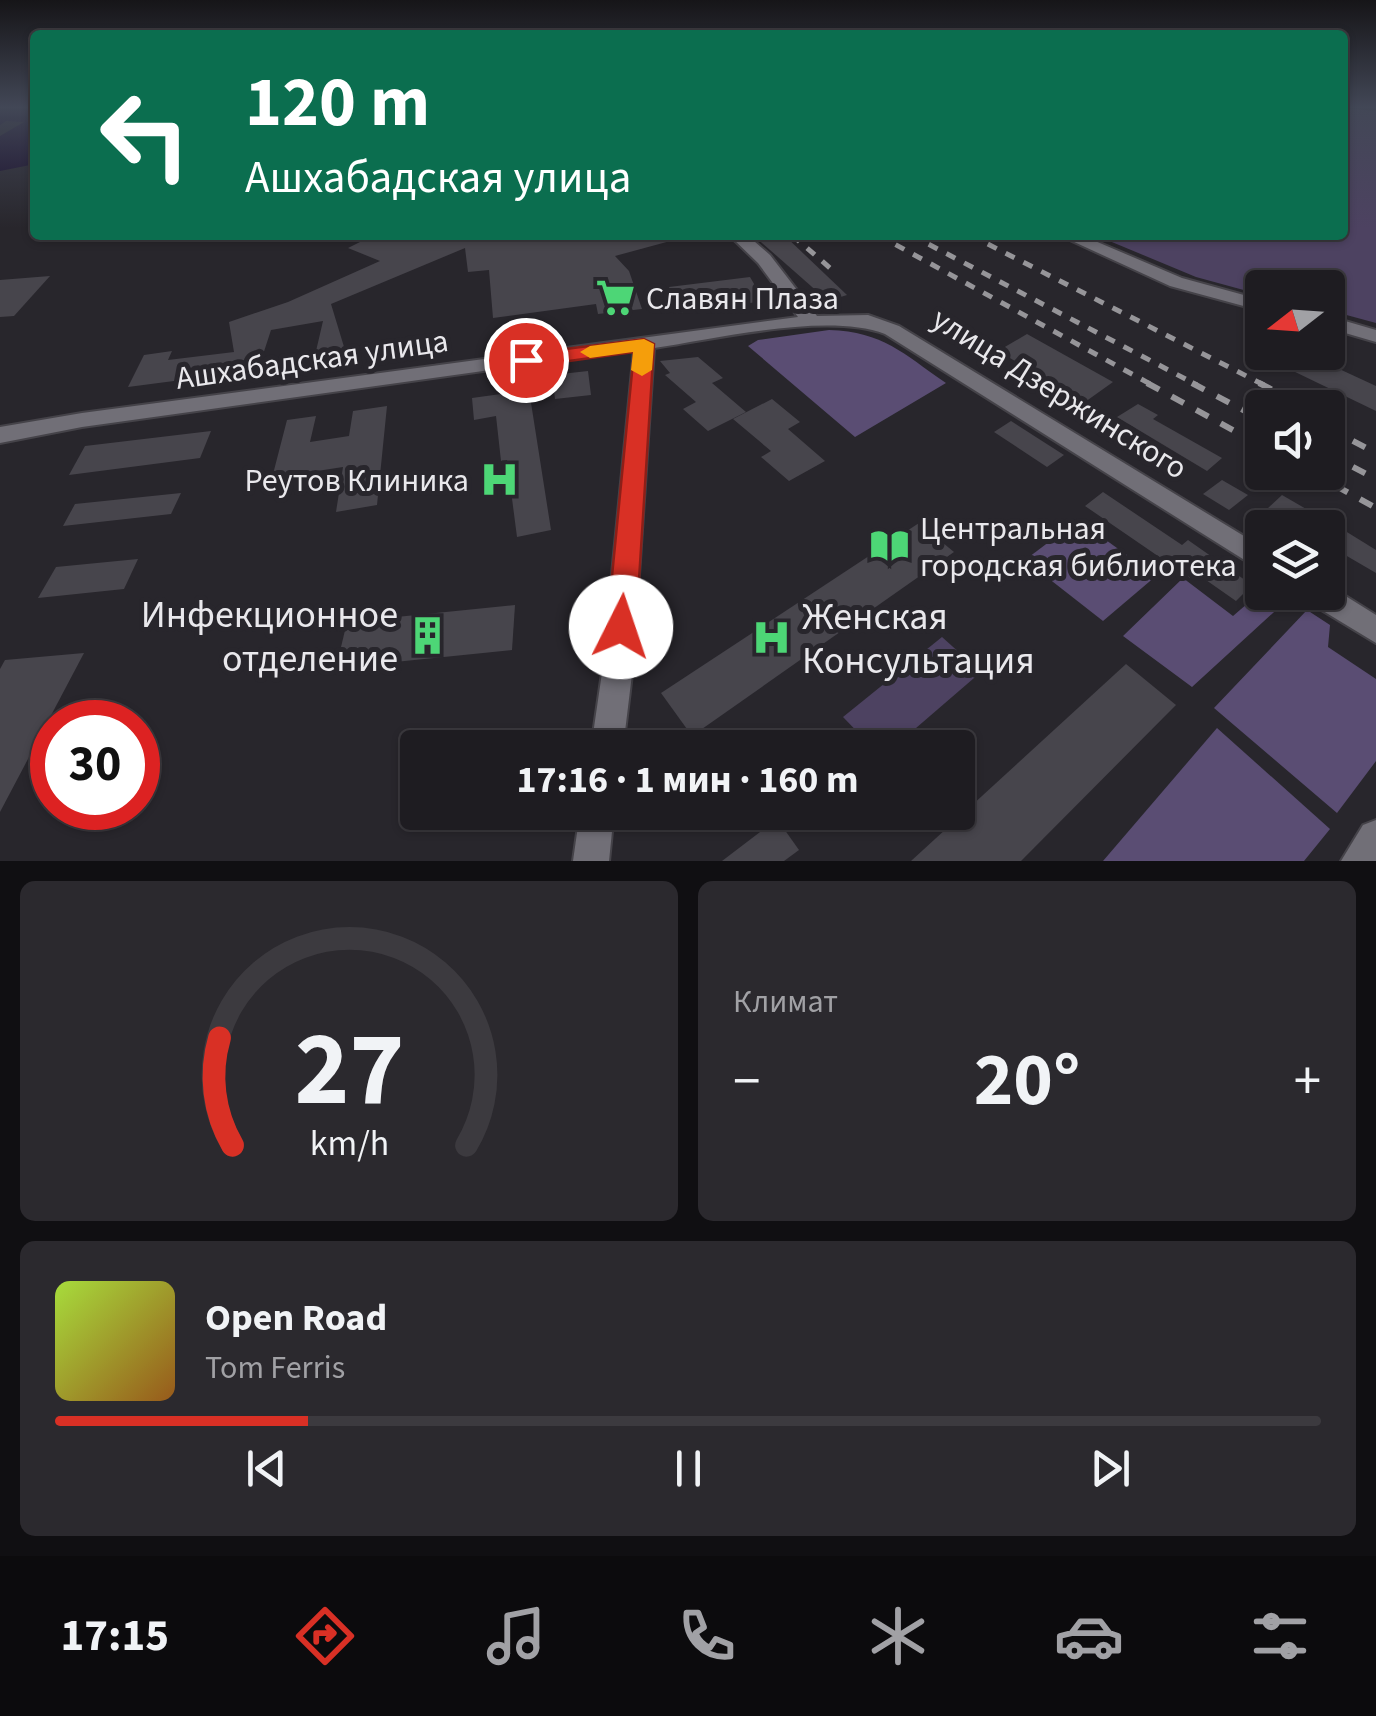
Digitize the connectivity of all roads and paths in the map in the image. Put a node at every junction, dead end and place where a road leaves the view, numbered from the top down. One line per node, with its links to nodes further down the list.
1 (743, 240): 4 (street)
2 (1079, 240): 3 (street)
3 (1245, 301)
4 (811, 321): 7 (street, Ашхабадская улица); 9 (street, улица Дзержинского)
5 (1345, 327): 6 (street)
6 (1376, 336)
7 (644, 344): 8 (street, Ашхабадская улица); 12 (street)
8 (0, 435)
9 (1245, 549)
10 (1344, 610): 11 (street)
11 (1376, 630)
12 (609, 730)
13 (595, 830): 15 (street)
14 (1376, 838): 16 (street)
15 (590, 861)
16 (1359, 861)

